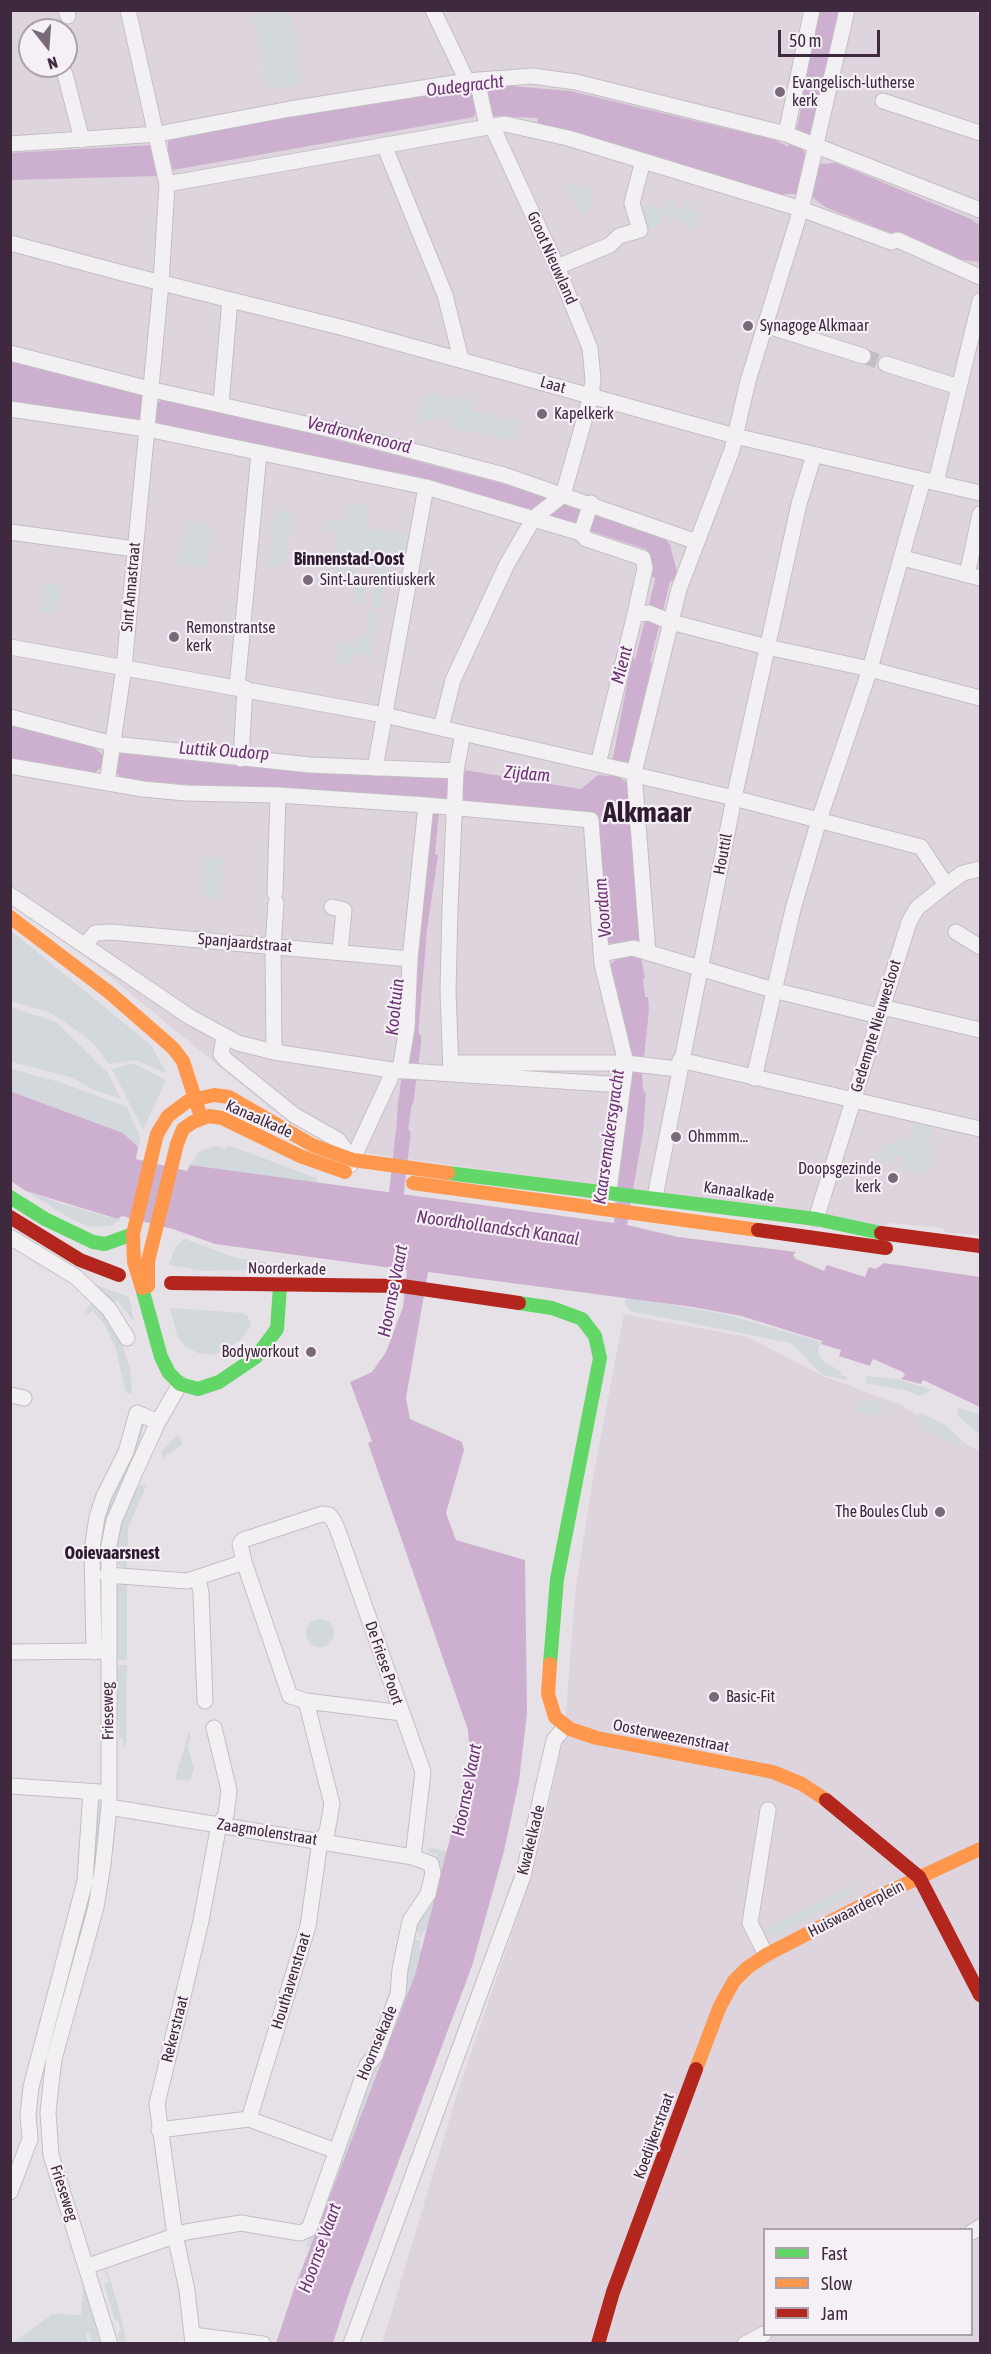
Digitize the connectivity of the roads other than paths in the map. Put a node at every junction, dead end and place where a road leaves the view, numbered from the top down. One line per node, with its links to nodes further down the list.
1 (128, 10): 11 (street, Sint Annastraat)
2 (433, 10): 6 (street, Groot Nieuwland)
3 (813, 10): 10 (street)
4 (848, 10): 13 (street)
5 (66, 78): 12 (street)
6 (474, 83): 8 (street, Groot Nieuwland); 10 (street); 11 (street)
7 (883, 101): 9 (street)
8 (488, 123): 15 (street); 16 (street); 21 (street, Groot Nieuwland)
9 (981, 133)
10 (786, 134): 13 (street)
11 (159, 138): 12 (street); 17 (street, Sint Annastraat)
12 (82, 140): 14 (street)
13 (812, 143): 18 (street); 19 (street)
14 (10, 144)
15 (384, 145): 17 (street); 29 (street)
16 (643, 161): 18 (street); 21 (street)
17 (167, 178): 23 (street, Sint Annastraat)
18 (803, 203): 22 (street); 26 (street)
19 (981, 210)
20 (10, 243): 23 (street, Laat)
21 (557, 267): 33 (street, Groot Nieuwland)
22 (981, 277)
23 (161, 283): 24 (street, Laat); 32 (street, Sint Annastraat)
24 (230, 300): 29 (street, Laat); 34 (street)
25 (981, 301): 31 (street)
26 (765, 325): 28 (street); 37 (street)
27 (10, 353): 32 (street)
28 (863, 356)
29 (461, 359): 33 (street, Laat)
30 (886, 364): 31 (street)
31 (959, 387): 40 (street)
32 (149, 396): 34 (street); 36 (street, Sint Annastraat)
33 (591, 396): 37 (street, Laat); 43 (street, Groot Nieuwland)
34 (221, 403): 43 (street)
35 (10, 409): 36 (street)
36 (148, 425): 38 (street); 50 (street, Sint Annastraat)
37 (736, 441): 39 (street, Laat); 49 (street)
38 (260, 453): 41 (street); 59 (street)
39 (814, 455): 40 (street, Laat); 56 (street, Houttil)
40 (930, 481): 42 (street, Laat); 51 (street)
41 (426, 487): 46 (street); 61 (street)
42 (981, 493)
43 (563, 495): 44 (street); 46 (street)
44 (591, 503): 48 (street); 49 (street)
45 (981, 514): 52 (street)
46 (534, 518): 48 (street); 63 (street)
47 (10, 532): 50 (street)
48 (583, 534): 53 (street)
49 (697, 542): 54 (street)
50 (135, 549): 57 (street, Sint Annastraat)
51 (903, 558): 52 (street); 58 (street)
52 (974, 577)
53 (635, 614): 54 (street); 67 (street)
54 (670, 622): 56 (street); 70 (street)
55 (10, 647): 57 (street)
56 (767, 648): 58 (street); 73 (street, Houttil)
57 (124, 667): 59 (street); 66 (street, Sint Annastraat)
58 (870, 669): 60 (street); 75 (street)
59 (241, 687): 61 (street); 65 (street)
60 (981, 698)
61 (384, 715): 63 (street); 69 (street)
62 (10, 717): 66 (street)
63 (441, 728): 64 (street)
64 (463, 733): 67 (street); 71 (street)
65 (241, 759): 66 (street); 69 (street)
66 (110, 763): 68 (street); 72 (street)
67 (603, 765): 70 (street)
68 (10, 766)
69 (375, 768): 71 (street)
70 (631, 772): 73 (street); 86 (street)
71 (456, 775): 74 (street)
72 (278, 795): 74 (street); 83 (street)
73 (734, 798): 75 (street); 89 (street, Houttil)
74 (441, 805): 87 (street); 88 (street); 97 (street)
75 (819, 820): 77 (street); 90 (street)
76 (975, 870): 77 (street, Gedempte Nieuwesloot)
77 (946, 885): 91 (street, Gedempte Nieuwesloot)
78 (10, 895): 82 (street)
79 (332, 907): 85 (street)
80 (10, 917): 101 (street)
81 (956, 932): 84 (street)
82 (84, 945): 83 (street, Spanjaardstraat); 93 (street)
83 (273, 946): 85 (street, Spanjaardstraat); 94 (street)
84 (981, 946)
85 (340, 951): 88 (street, Spanjaardstraat)
86 (641, 951): 87 (street); 89 (street)
87 (601, 954): 95 (street)
88 (410, 959): 98 (street)
89 (700, 969): 90 (street); 96 (street, Houttil)
90 (773, 990): 91 (street); 99 (street)
91 (880, 1011): 92 (street); 102 (street, Gedempte Nieuwesloot)
92 (981, 1030)
93 (224, 1038): 94 (street); 105 (street)
94 (274, 1052): 98 (street)
95 (634, 1064): 96 (street); 97 (street); 100 (street)
96 (679, 1065): 99 (street); 110 (street, Houttil)
97 (451, 1068): 98 (street); 100 (street)
98 (404, 1070): 105 (street)
99 (754, 1078): 102 (street)
100 (623, 1085): 108 (street)
101 (195, 1097): 103 (street); 105 (street, Kanaalkade); 114 (street)
102 (853, 1100): 104 (street); 113 (street, Gedempte Nieuwesloot)
103 (201, 1118): 105 (street, Kanaalkade); 121 (street, Kanaalkade)
104 (981, 1129)
105 (350, 1166): 106 (street, Kanaalkade); 107 (street, Kanaalkade)
106 (400, 1173): 108 (street, Kanaalkade); 111 (street, Kanaalkade)
107 (381, 1178)
108 (612, 1191): 110 (street, Kanaalkade); 111 (street)
109 (10, 1197): 114 (street)
110 (654, 1197): 113 (street, Kanaalkade)
111 (608, 1210): 117 (street, Kanaalkade)
112 (10, 1217): 118 (street)
113 (816, 1219): 116 (street, Kanaalkade)
114 (134, 1228): 121 (street)
115 (11, 1240): 122 (street)
116 (981, 1246)
117 (981, 1259)
118 (118, 1275)
119 (171, 1283): 120 (street, Noorderkade)
120 (280, 1286): 123 (street); 133 (street, Noorderkade)
121 (152, 1323): 123 (street)
122 (127, 1338)
123 (180, 1384): 124 (street, Frieseweg)
124 (158, 1422): 126 (street, Frieseweg); 128 (street, Frieseweg)
125 (244, 1562): 127 (street); 131 (street); 132 (street, De Friese Poort)
126 (107, 1575): 127 (street); 128 (street, Frieseweg)
127 (198, 1578): 130 (street)
128 (101, 1651): 129 (street); 138 (street, Frieseweg)
129 (10, 1652)
130 (205, 1701)
131 (306, 1701): 132 (street, De Friese Poort); 141 (street, Houthavenstraat)
132 (402, 1713): 143 (street)
133 (565, 1727): 135 (street, Oosterweezenstraat); 161 (street, Kwakelkade)
134 (214, 1728): 140 (street, Rekerstraat)
135 (773, 1772): 144 (street, Huiswaarderplein)
136 (10, 1786): 137 (street, Zaagmolenstraat)
137 (91, 1792): 138 (street, Zaagmolenstraat); 147 (street)
138 (109, 1800): 140 (street, Zaagmolenstraat); 148 (street, Frieseweg)
139 (768, 1810): 145 (street)
140 (219, 1824): 141 (street, Zaagmolenstraat); 150 (street, Rekerstraat)
141 (320, 1841): 143 (street, Zaagmolenstraat); 149 (street, Houthavenstraat)
142 (981, 1849): 144 (street)
143 (419, 1858): 153 (street, Hoornsekade)
144 (919, 1877): 145 (street, Huiswaarderplein); 146 (street)
145 (766, 1955): 162 (street, Koedijkerstraat)
146 (981, 1995)
147 (52, 2000): 148 (street); 151 (street)
148 (69, 2004): 152 (street, Frieseweg)
149 (249, 2119): 150 (street); 153 (street)
150 (159, 2130): 155 (street, Rekerstraat)
151 (30, 2139): 152 (street); 154 (street)
152 (50, 2139): 156 (street, Frieseweg)
153 (336, 2151): 155 (street, Hoornsekade)
154 (10, 2192)
155 (175, 2235): 156 (street); 158 (street, Rekerstraat)
156 (88, 2266): 159 (street, Frieseweg)
157 (763, 2335): 163 (street)
158 (193, 2339): 160 (street)
159 (110, 2343)
160 (263, 2343)
161 (351, 2343)
162 (598, 2343)
163 (745, 2343)

